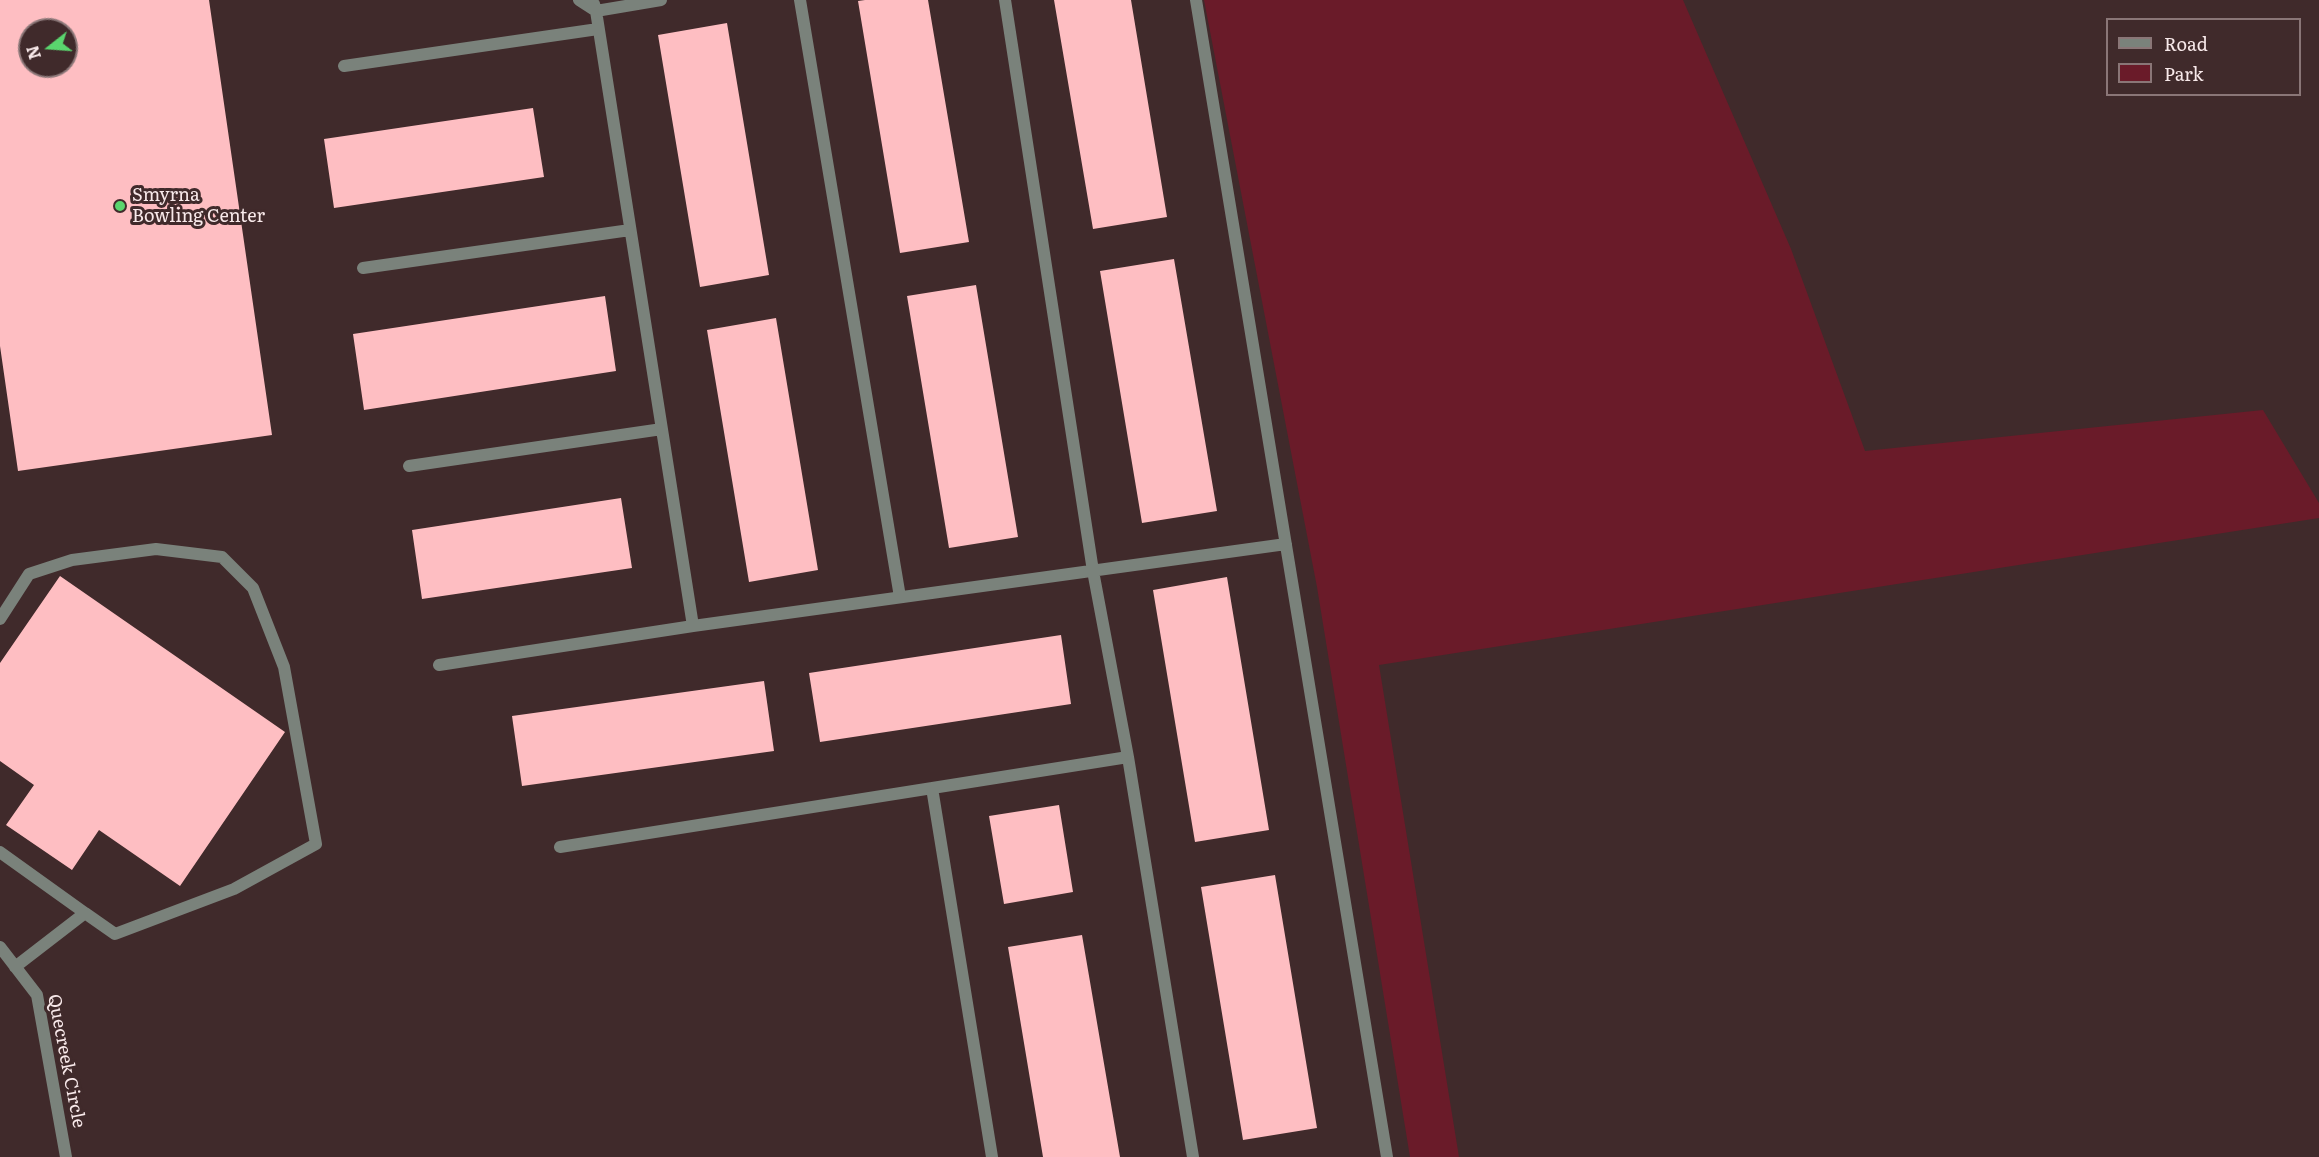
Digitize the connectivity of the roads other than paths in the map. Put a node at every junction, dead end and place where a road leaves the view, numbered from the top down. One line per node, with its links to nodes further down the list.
1 (579, 0): 6 (street)
2 (661, 0): 6 (street)
3 (800, 0): 15 (street)
4 (1005, 0): 14 (street)
5 (1196, 0): 13 (street)
6 (595, 5): 7 (street)
7 (598, 29): 8 (street); 9 (street)
8 (344, 66)
9 (630, 230): 10 (street); 11 (street)
10 (363, 268)
11 (662, 429): 12 (street); 17 (street)
12 (409, 466)
13 (1286, 544): 14 (street); 29 (street)
14 (1093, 571): 15 (street); 19 (street)
15 (900, 597): 17 (street)
16 (0, 620): 23 (street)
17 (693, 626): 18 (street)
18 (438, 665)
19 (1128, 757): 20 (street); 28 (street)
20 (932, 788): 21 (street); 27 (street)
21 (561, 847)
22 (0, 852): 23 (street)
23 (85, 913): 25 (street)
24 (0, 947): 25 (street, Quecreek Circle)
25 (15, 967): 26 (street, Quecreek Circle)
26 (66, 1157)
27 (992, 1157)
28 (1192, 1157)
29 (1387, 1157)

